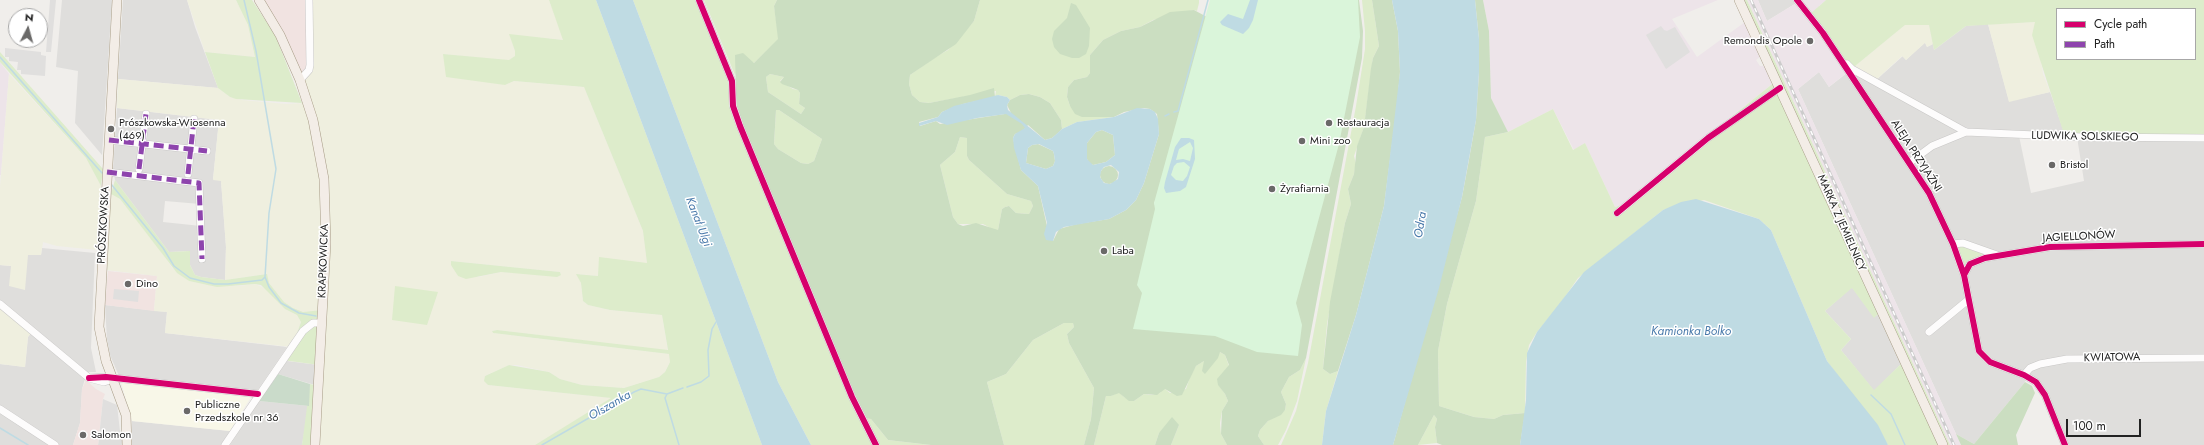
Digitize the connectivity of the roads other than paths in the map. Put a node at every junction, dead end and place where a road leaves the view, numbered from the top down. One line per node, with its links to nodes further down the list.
1 (117, 0): 14 (main road, PRÓSZKOWSKA)
2 (259, 0): 8 (main road, KRAPKOWICKA)
3 (309, 0): 8 (street)
4 (699, 0): 42 (street)
5 (1739, 0): 9 (main road, MARKA Z JEMIELNICY)
6 (1797, 0): 7 (street, ALEJA PRZYJAŹNI)
7 (1840, 58): 12 (street, LUDWIKA SOLSKIEGO); 18 (street, ALEJA PRZYJAŹNI)
8 (300, 80): 30 (main road, KRAPKOWICKA)
9 (1780, 88): 22 (street); 43 (main road, MARKA Z JEMIELNICY)
10 (146, 114): 15 (street)
11 (194, 120): 16 (street)
12 (1966, 132): 13 (street, LUDWIKA SOLSKIEGO); 18 (street, LUDWIKA SOLSKIEGO)
13 (2204, 138)
14 (109, 140): 15 (street); 20 (main road, PRÓSZKOWSKA)
15 (142, 144): 16 (street); 19 (street)
16 (191, 149): 17 (street); 21 (street)
17 (207, 151)
18 (1909, 163): 23 (street, ALEJA PRZYJAŹNI)
19 (139, 169)
20 (106, 172): 26 (street); 34 (main road, PRÓSZKOWSKA)
21 (188, 174)
22 (1618, 213)
23 (1953, 244): 25 (street, JAGIELLONÓW); 27 (street, ALEJA PRZYJAŹNI)
24 (2204, 244): 25 (street, JAGIELLONÓW)
25 (1997, 255): 27 (street, JAGIELLONÓW)
26 (202, 259)
27 (1964, 275): 28 (street, ALEJA PRZYJAŹNI)
28 (1968, 300): 31 (street); 33 (street, ALEJA PRZYJAŹNI)
29 (0, 304): 34 (street)
30 (322, 323): 35 (street); 41 (main road, KRAPKOWICKA)
31 (1929, 332)
32 (2204, 358): 33 (street, KWIATOWA)
33 (2024, 375): 44 (street, ALEJA PRZYJAŹNI)
34 (113, 379): 35 (street); 39 (main road, PRÓSZKOWSKA)
35 (258, 394): 40 (street)
36 (0, 409): 37 (street)
37 (44, 442): 38 (street)
38 (55, 445)
39 (128, 445)
40 (225, 445)
41 (315, 445)
42 (876, 445)
43 (1943, 445)
44 (2064, 445)

